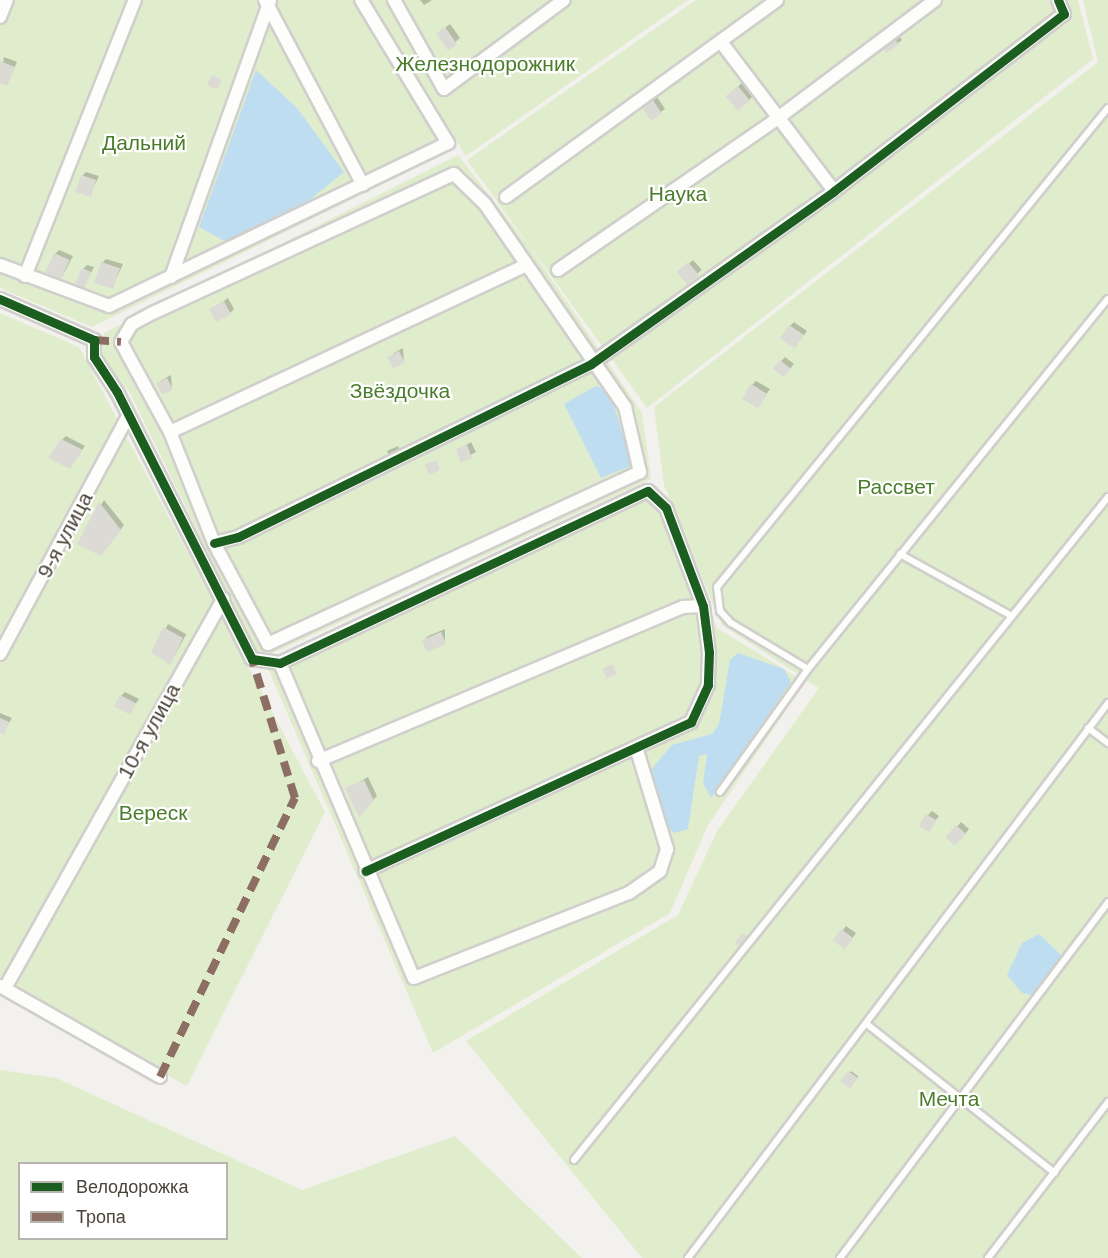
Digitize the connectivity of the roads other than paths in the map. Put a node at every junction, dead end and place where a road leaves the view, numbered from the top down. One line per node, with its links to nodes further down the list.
1 (7, 0): 10 (street)
2 (135, 0): 20 (street)
3 (361, 0): 14 (street)
4 (394, 0): 5 (street)
5 (564, 0)
6 (777, 0): 11 (street)
7 (935, 0): 13 (street)
8 (1058, 0): 15 (street)
9 (268, 1): 14 (street); 21 (street)
10 (0, 17)
11 (721, 42): 13 (street); 16 (street)
12 (1108, 108): 35 (lane)
13 (778, 118): 15 (street); 19 (street)
14 (363, 185): 21 (street)
15 (834, 191): 24 (street)
16 (506, 197)
17 (0, 265): 20 (street)
18 (526, 265): 24 (street); 26 (street); 26 (street)
19 (558, 270)
20 (25, 276): 21 (street)
21 (171, 277)
22 (1108, 299): 29 (lane)
23 (0, 301): 25 (street)
24 (591, 364): 28 (street); 28 (street)
25 (128, 416): 30 (street); 33 (street, 9-я улица)
26 (170, 432): 28 (street)
27 (1108, 497): 32 (lane)
28 (214, 543)
29 (900, 554): 32 (lane); 35 (lane)
30 (223, 599): 34 (street); 44 (street, 10-я улица)
31 (703, 606): 34 (street); 39 (street); 40 (street)
32 (1010, 615): 49 (lane)
33 (0, 654)
34 (279, 663): 40 (street)
35 (808, 669): 41 (lane)
36 (1108, 703): 37 (lane)
37 (1088, 728): 38 (lane); 45 (lane)
38 (1108, 743)
39 (637, 750): 42 (street); 42 (street)
40 (318, 761): 42 (street)
41 (720, 792)
42 (366, 871)
43 (1108, 902): 47 (lane)
44 (2, 987): 46 (street)
45 (868, 1025): 47 (lane); 51 (lane)
46 (160, 1077)
47 (962, 1100): 50 (lane); 52 (lane)
48 (1108, 1102): 50 (lane)
49 (574, 1160)
50 (1055, 1173): 53 (lane)
51 (688, 1258)
52 (840, 1258)
53 (988, 1258)

